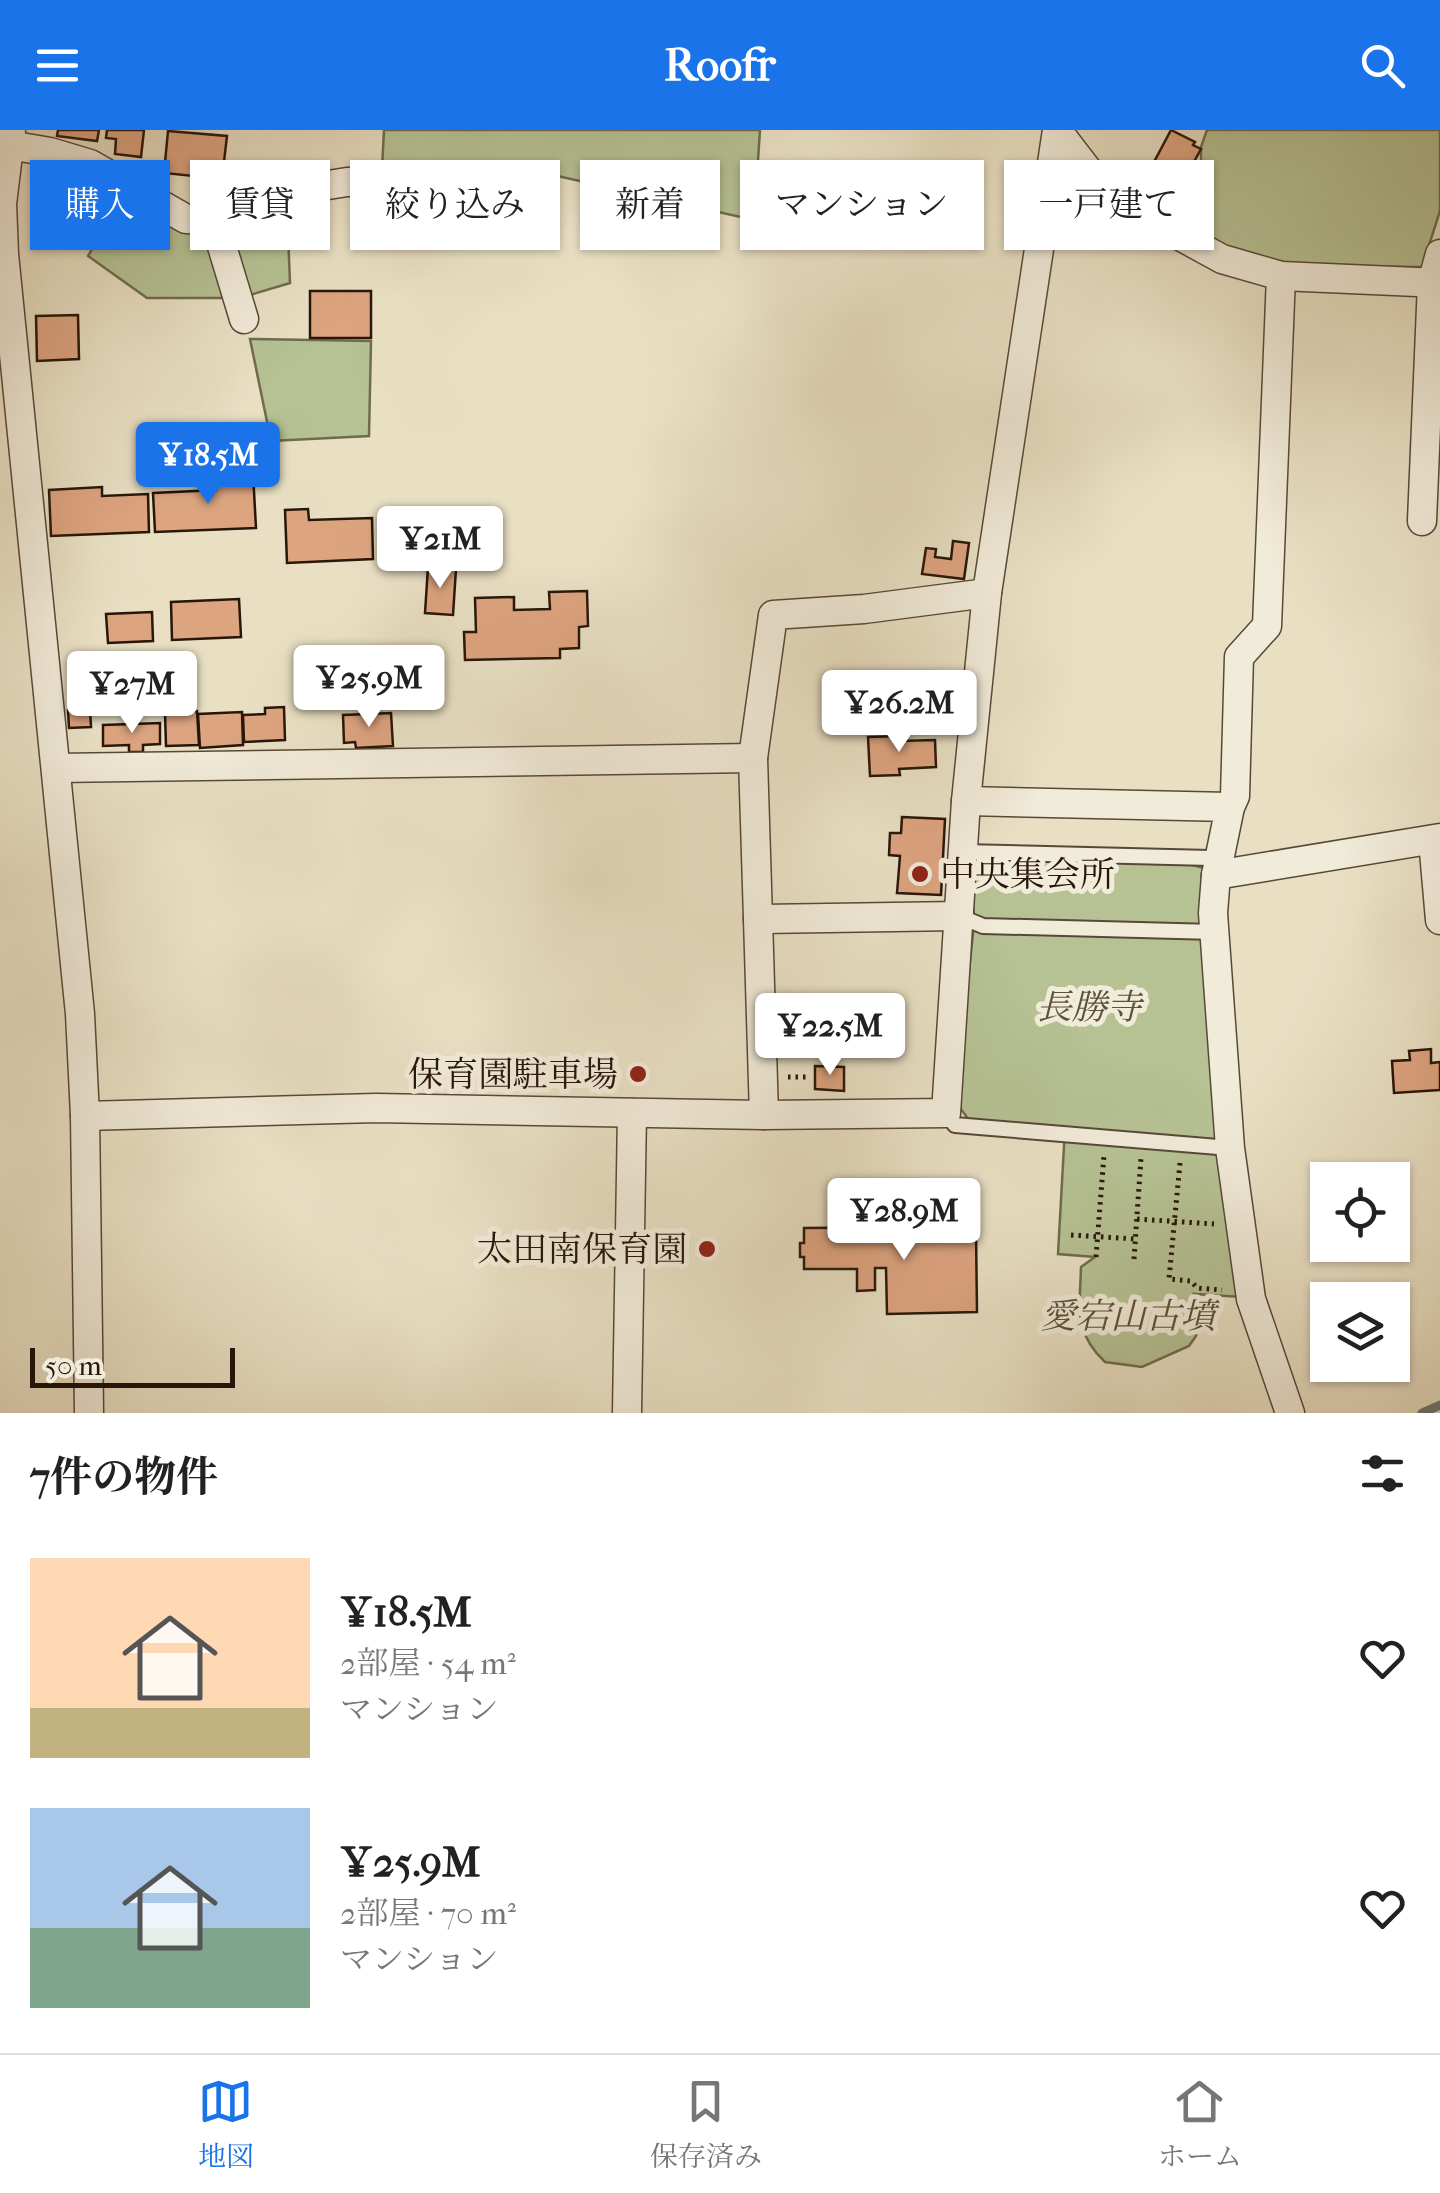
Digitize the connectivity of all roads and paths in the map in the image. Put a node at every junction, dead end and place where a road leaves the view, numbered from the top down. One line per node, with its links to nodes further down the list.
1 (1057, 130): 6 (street); 10 (street)
2 (10, 137): 3 (street); 12 (street)
3 (190, 219)
4 (223, 250): 8 (street)
5 (1440, 254): 7 (street)
6 (1280, 276): 7 (street); 14 (street)
7 (1436, 283): 9 (street)
8 (244, 319)
9 (1422, 521)
10 (986, 593): 11 (street); 13 (street)
11 (752, 758): 12 (street); 19 (street)
12 (56, 768): 25 (street)
13 (966, 800): 14 (street); 16 (street)
14 (1230, 807): 17 (street)
15 (1436, 839): 17 (street); 20 (street)
16 (963, 852): 17 (lane); 18 (street)
17 (1218, 865): 21 (street)
18 (959, 916): 19 (street); 21 (lane); 22 (street)
19 (758, 920): 24 (street)
20 (1440, 920)
21 (1215, 932): 29 (street)
22 (946, 1112): 24 (street); 26 (lane)
23 (632, 1113): 24 (street); 25 (street); 40 (street)
24 (764, 1115)
25 (84, 1116): 39 (street)
26 (1106, 1137): 27 (lane); 34 (path)
27 (1142, 1140): 28 (lane); 30 (path)
28 (1182, 1143): 29 (lane); 31 (path)
29 (1230, 1148): 41 (street)
30 (1137, 1219): 31 (path); 35 (path)
31 (1174, 1222): 32 (path); 38 (path)
32 (1232, 1226)
33 (1071, 1235): 34 (path)
34 (1098, 1237): 35 (path); 36 (path)
35 (1136, 1239): 37 (path)
36 (1096, 1257)
37 (1134, 1259)
38 (1226, 1290)
39 (89, 1413)
40 (626, 1413)
41 (1290, 1413)

